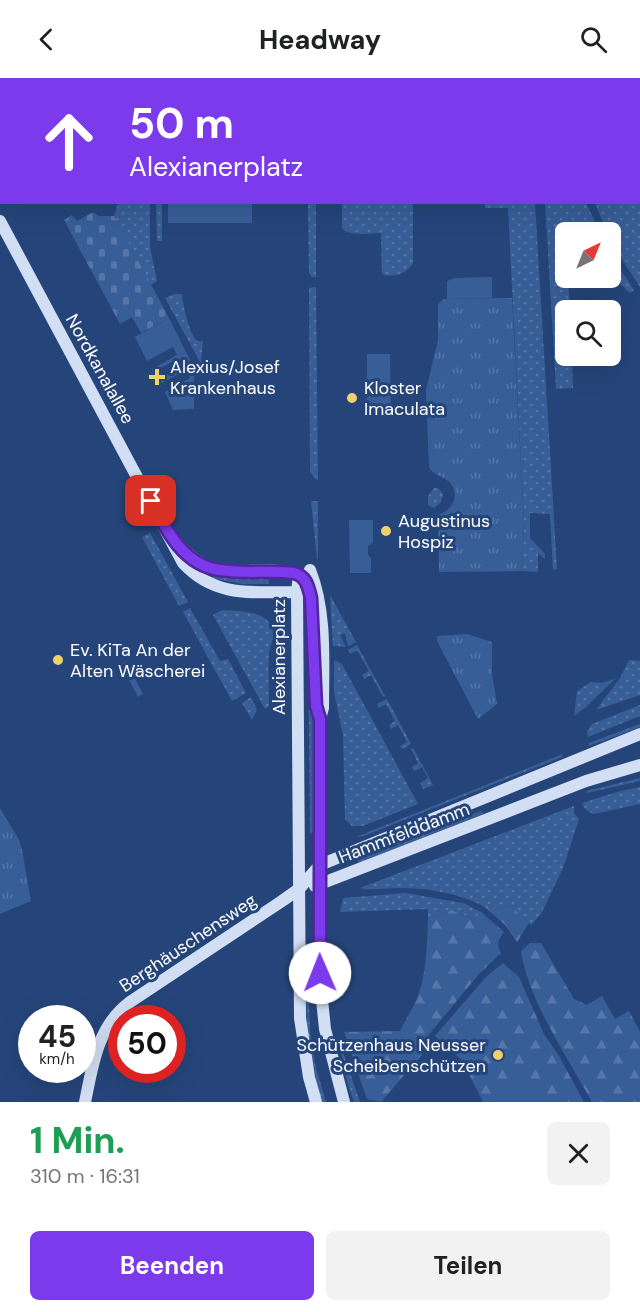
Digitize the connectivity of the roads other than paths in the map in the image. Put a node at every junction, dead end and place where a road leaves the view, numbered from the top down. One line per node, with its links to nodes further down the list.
1 (0, 221): 2 (main road, Nordkanalallee)
2 (168, 533): 3 (main road, Nordkanalallee); 4 (main road, Nordkanalallee)
3 (305, 575): 4 (main road); 7 (main road, Alexianerplatz)
4 (297, 592): 9 (main road, Alexianerplatz)
5 (640, 734): 7 (main road, Hammfelddamm)
6 (640, 765): 8 (main road, Hammfelddamm)
7 (320, 866): 8 (main road, Alexianerplatz); 9 (main road, Hammfelddamm)
8 (320, 885): 9 (main road, Hammfelddamm); 12 (main road, Alexianerplatz)
9 (298, 889): 10 (main road, Berghäuschensweg); 11 (main road, Alexianerplatz)
10 (85, 1102)
11 (316, 1102)
12 (344, 1102)

